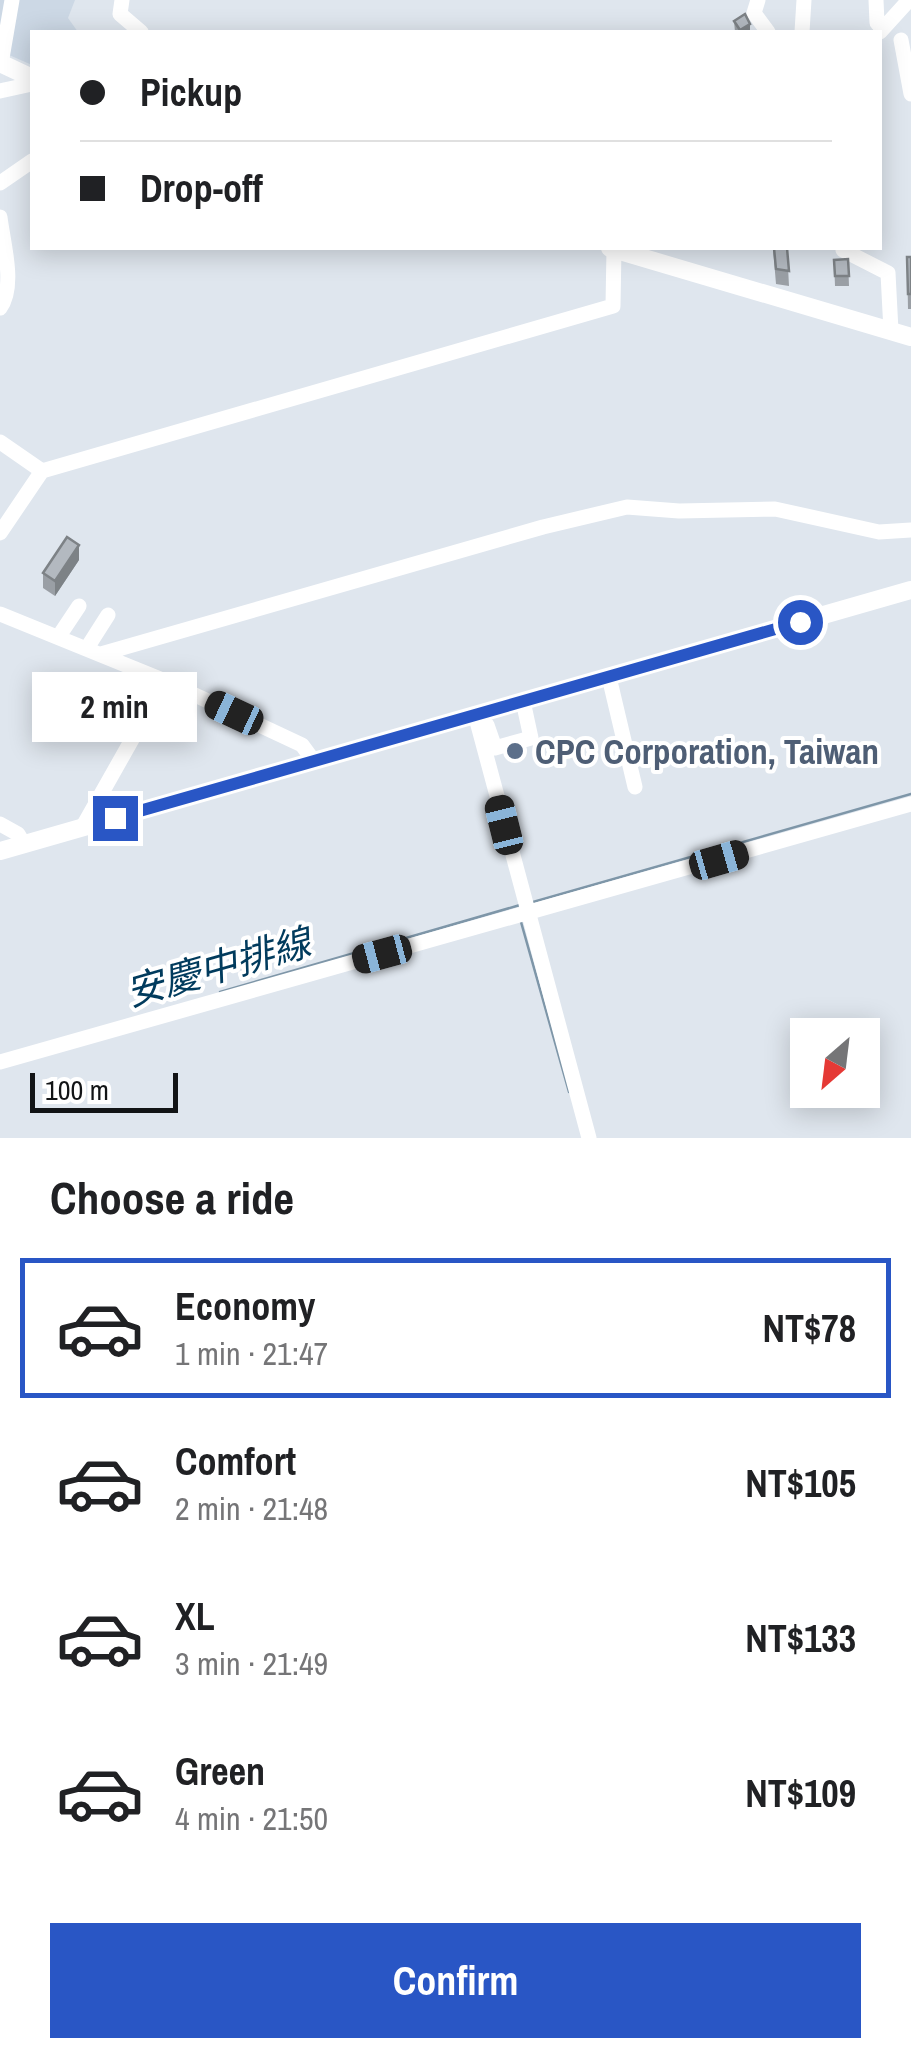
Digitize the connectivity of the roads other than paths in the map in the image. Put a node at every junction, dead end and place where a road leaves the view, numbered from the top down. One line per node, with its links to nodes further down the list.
1 (122, 0): 7 (street)
2 (758, 0): 8 (street)
3 (804, 0): 9 (street)
4 (876, 0): 10 (street)
5 (909, 0): 11 (street)
6 (15, 1): 13 (street)
7 (139, 30)
8 (767, 30)
9 (802, 30)
10 (880, 30)
11 (882, 32)
12 (906, 40): 17 (street)
13 (1, 64): 14 (main road)
14 (30, 80)
15 (30, 82): 16 (street)
16 (0, 91)
17 (911, 94)
18 (30, 162): 19 (street)
19 (0, 182)
20 (0, 217): 24 (street)
21 (612, 250): 28 (street)
22 (619, 250): 25 (main road)
23 (843, 250): 25 (street)
24 (0, 308)
25 (891, 331): 26 (main road)
26 (911, 338)
27 (0, 442): 28 (street)
28 (42, 471): 30 (street)
29 (911, 530): 36 (street)
30 (0, 534)
31 (911, 590): 37 (main road)
32 (79, 606): 35 (street)
33 (0, 614): 35 (street)
34 (108, 615): 36 (street)
35 (59, 636): 36 (street)
36 (94, 651): 38 (street)
37 (609, 677): 39 (main road); 42 (street)
38 (165, 681): 41 (street); 45 (street)
39 (524, 701): 40 (main road); 40 (street)
40 (479, 713): 41 (main road); 48 (street)
41 (313, 760): 45 (main road)
42 (635, 788)
43 (911, 804): 48 (street)
44 (0, 824): 46 (street)
45 (82, 828): 46 (main road)
46 (24, 844): 47 (main road)
47 (0, 851)
48 (526, 908): 49 (street); 50 (street)
49 (0, 1062)
50 (590, 1138)

